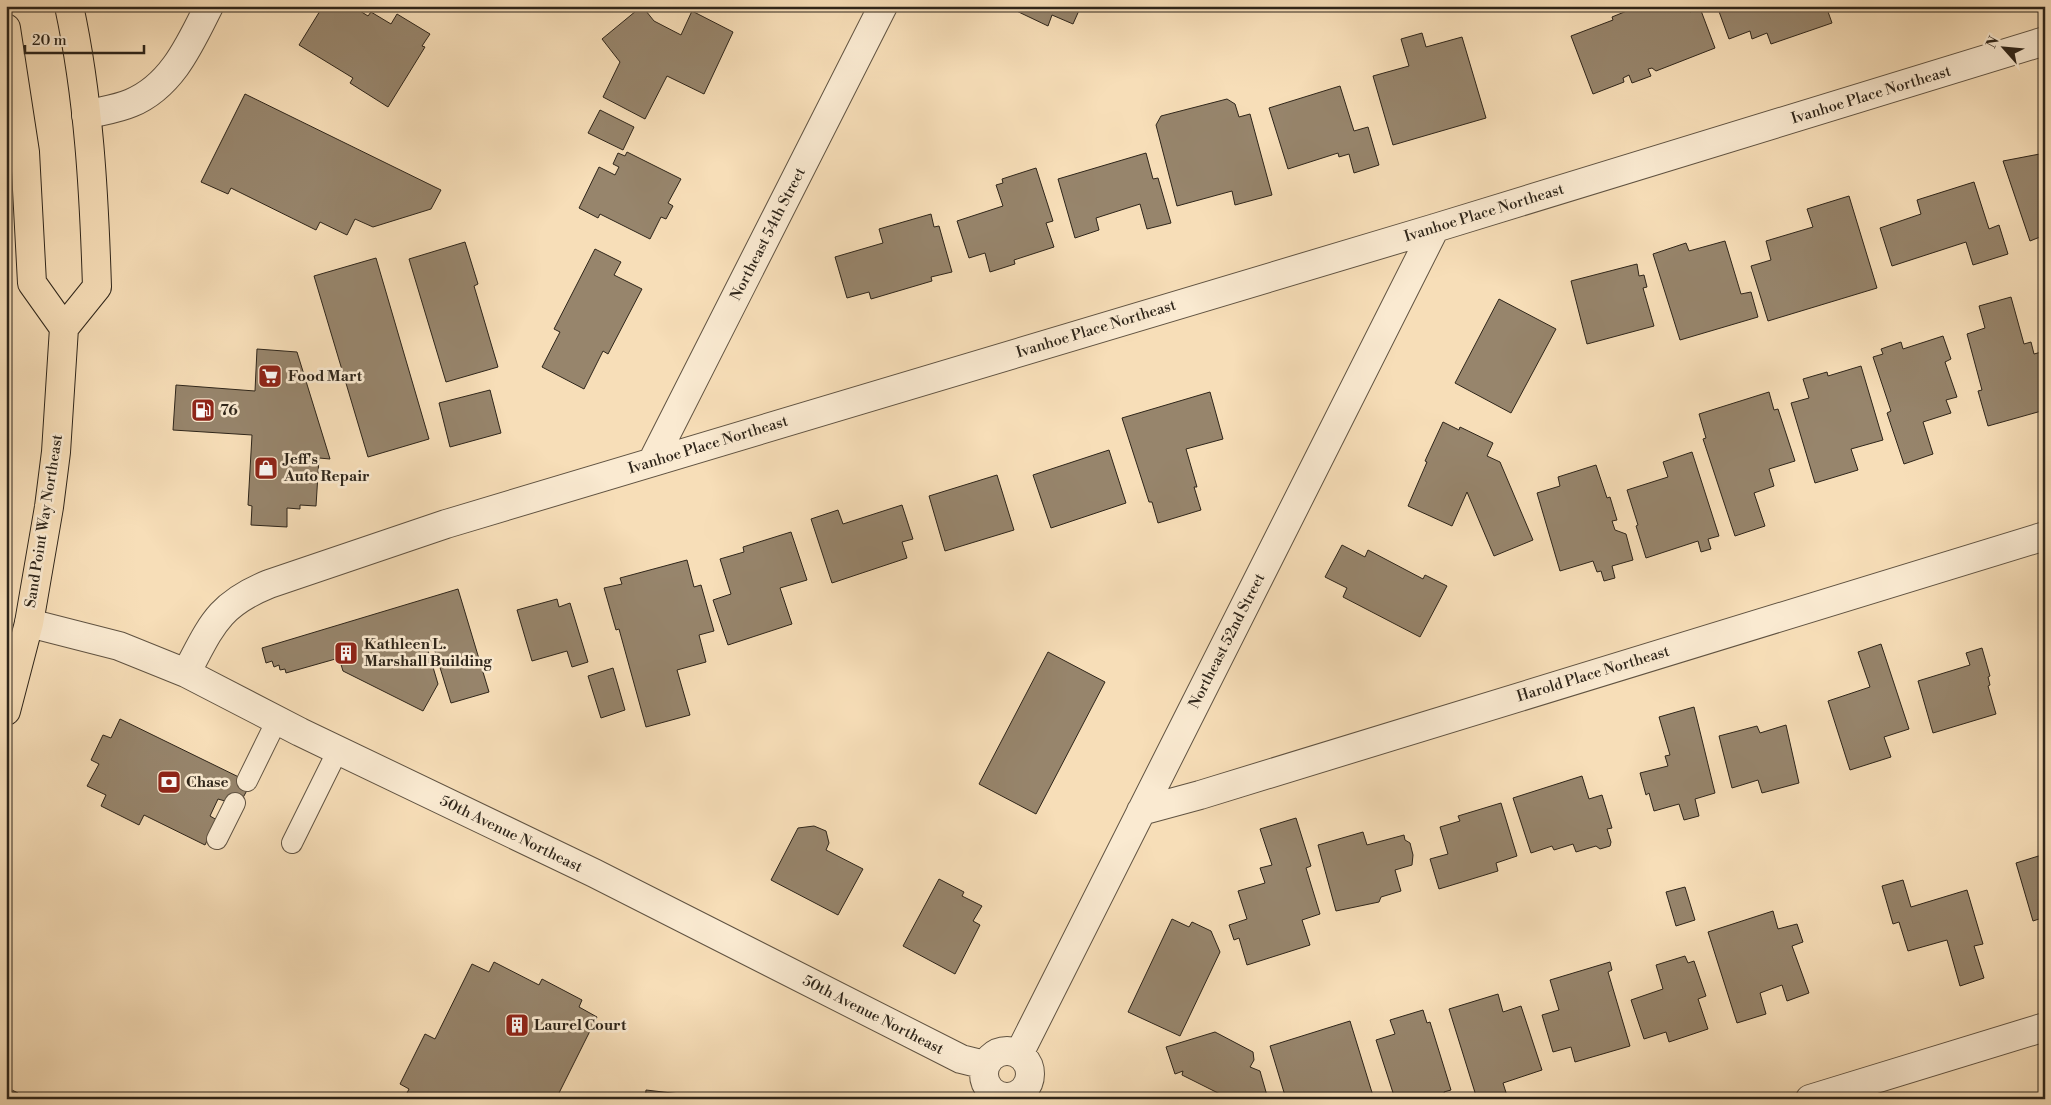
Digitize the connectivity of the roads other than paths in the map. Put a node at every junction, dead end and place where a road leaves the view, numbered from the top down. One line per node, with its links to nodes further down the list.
1 (69, 6): 6 (main road)
2 (209, 6): 6 (street)
3 (883, 6): 9 (street, Northeast 54th Street)
4 (6, 28): 8 (main road)
5 (2045, 41): 7 (street, Ivanhoe Place Northeast)
6 (86, 115): 8 (main road)
7 (1435, 228): 9 (street, Ivanhoe Place Northeast); 18 (street, Northeast 52nd Street)
8 (64, 328): 11 (main road, Sand Point Way Northeast)
9 (652, 462): 12 (street, Ivanhoe Place Northeast)
10 (2045, 536): 18 (street, Harold Place Northeast)
11 (29, 623): 12 (street, 50th Avenue Northeast); 13 (main road, Sand Point Way Northeast)
12 (186, 674): 14 (street, 50th Avenue Northeast)
13 (6, 711)
14 (277, 720): 15 (street, 50th Avenue Northeast); 16 (lane)
15 (338, 750): 20 (lane); 23 (street, 50th Avenue Northeast)
16 (247, 780)
17 (235, 803): 19 (lane)
18 (1141, 811): 22 (street, Northeast 52nd Street)
19 (217, 839)
20 (292, 843)
21 (2045, 1027): 25 (street)
22 (1019, 1054): 23 (street); 24 (street)
23 (985, 1065): 24 (street)
24 (1036, 1092)
25 (1810, 1099)

